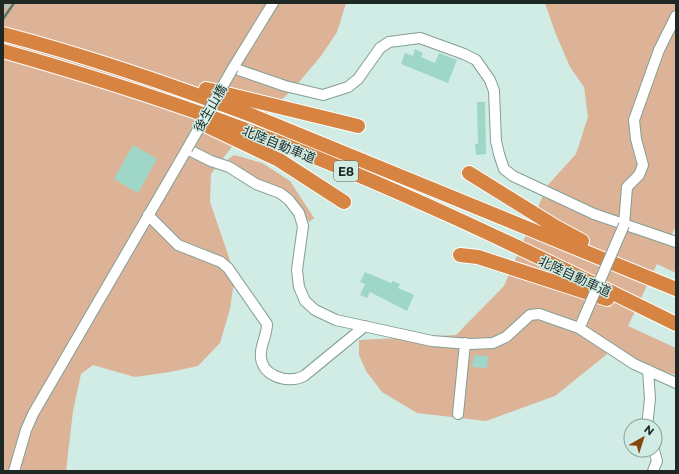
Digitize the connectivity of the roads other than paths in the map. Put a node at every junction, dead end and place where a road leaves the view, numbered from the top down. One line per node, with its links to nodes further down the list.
1 (273, 3): 7 (street, 後生山橋)
2 (676, 16): 13 (street)
3 (3, 34): 6 (highway, 北陸自動車道 / E8)
4 (3, 51): 5 (highway, 北陸自動車道 / E8)
5 (30, 59): 11 (highway); 20 (highway, 北陸自動車道 / E8)
6 (105, 63): 8 (highway); 17 (highway, 北陸自動車道 / E8)
7 (233, 68): 9 (street, 後生山橋, bridge); 13 (street)
8 (358, 126)
9 (187, 148): 12 (street, 後生山橋); 19 (street)
10 (469, 173): 16 (highway)
11 (344, 202)
12 (148, 215): 19 (street); 27 (street, 後生山橋)
13 (624, 225): 14 (street); 18 (street, bridge)
14 (676, 242)
15 (460, 255): 20 (highway)
16 (676, 284)
17 (676, 289)
18 (581, 325): 21 (street); 22 (street)
19 (365, 326): 21 (street)
20 (676, 326)
21 (465, 343): 24 (street)
22 (648, 370): 23 (street); 25 (street)
23 (676, 383)
24 (458, 414)
25 (648, 418)
26 (656, 458): 28 (street)
27 (14, 471)
28 (653, 471)

